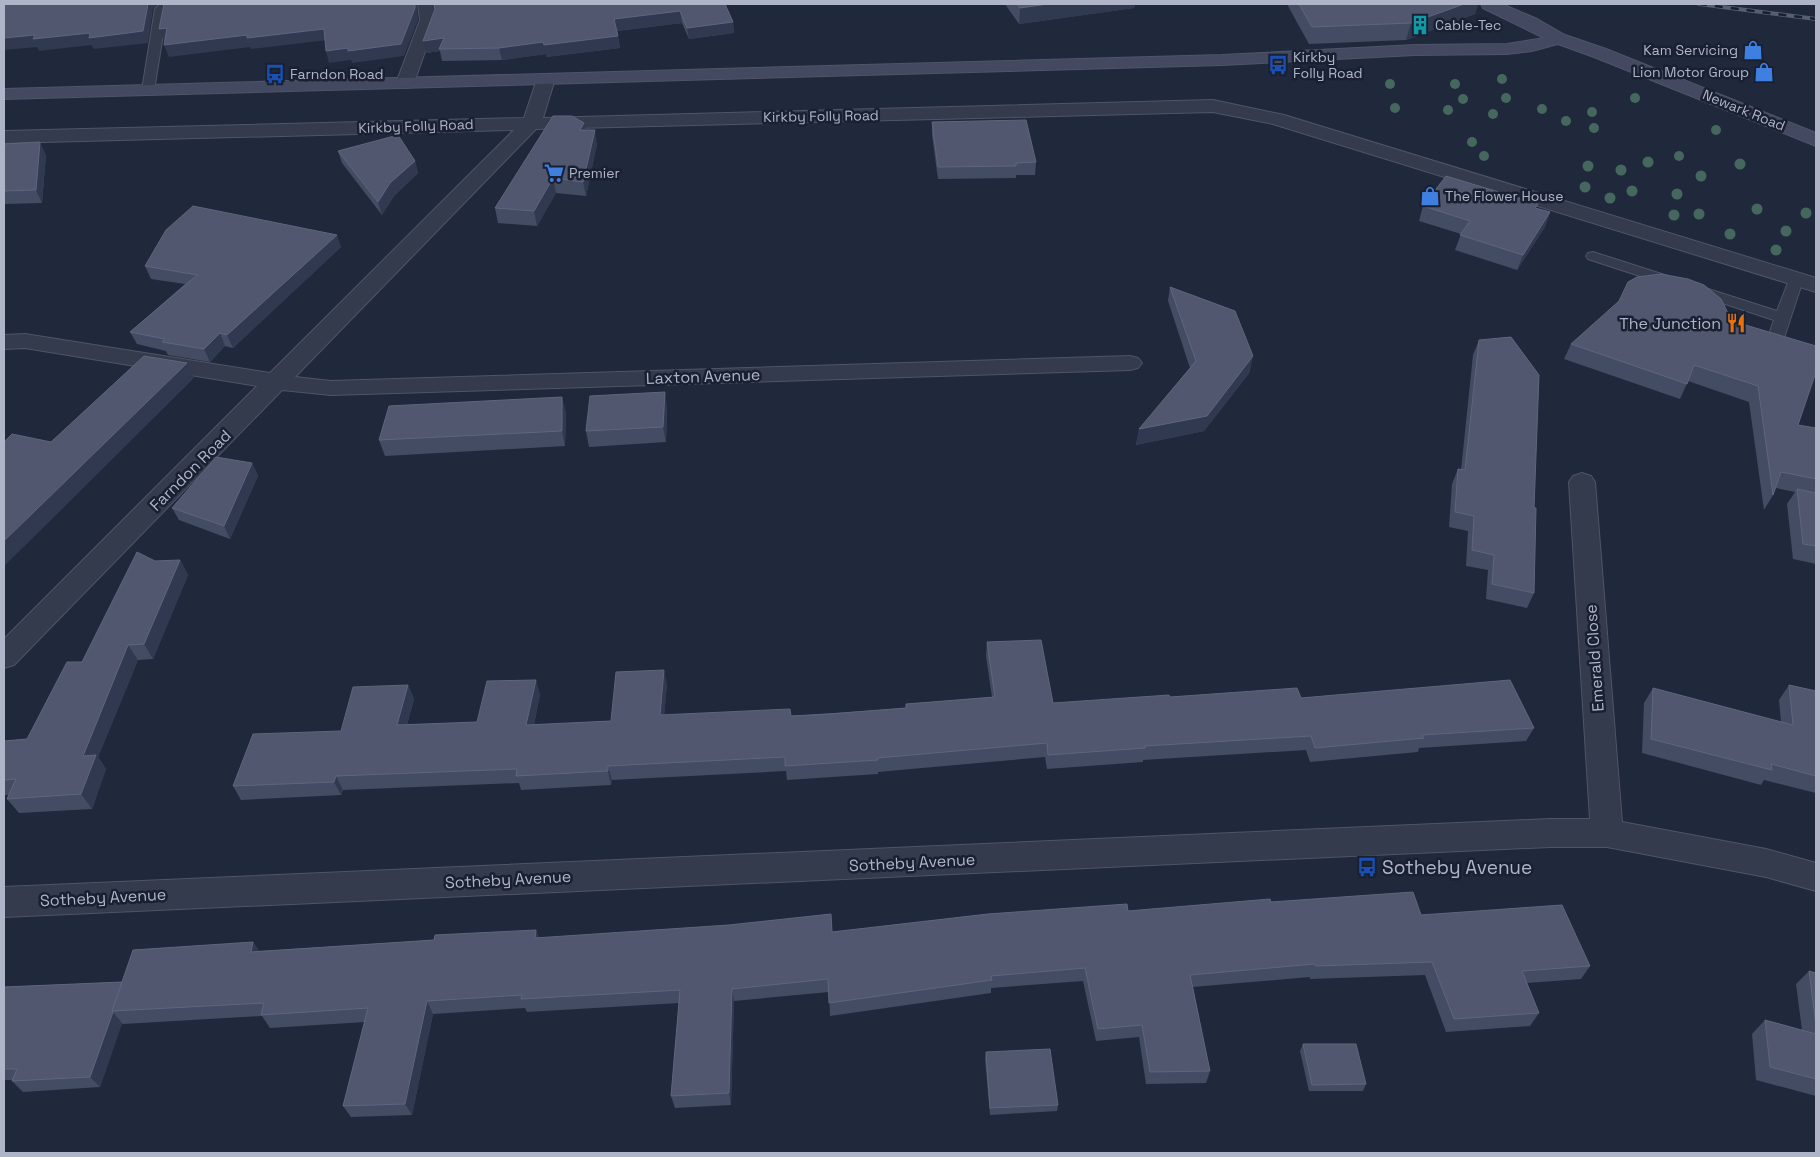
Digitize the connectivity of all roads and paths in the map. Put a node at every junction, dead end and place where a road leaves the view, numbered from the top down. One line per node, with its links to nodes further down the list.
1 (166, 4): 7 (lane)
2 (426, 4): 6 (street)
3 (1489, 4): 4 (main road, Newark Road)
4 (1559, 39): 5 (main road); 11 (main road, Newark Road)
5 (546, 79): 6 (main road); 9 (street, Farndon Road)
6 (405, 83): 7 (main road)
7 (148, 90): 8 (main road)
8 (4, 94)
9 (532, 122): 10 (street, Kirkby Folly Road); 13 (street, Kirkby Folly Road); 18 (street, Farndon Road)
10 (4, 137)
11 (1816, 140)
12 (1593, 256): 14 (lane)
13 (1806, 283): 14 (lane)
14 (1782, 318): 16 (lane)
15 (4, 342): 18 (street, Laxton Avenue)
16 (1816, 355)
17 (1130, 363): 18 (street, Laxton Avenue)
18 (277, 382): 20 (street, Farndon Road)
19 (1582, 482): 21 (street, Emerald Close)
20 (4, 656)
21 (1607, 833): 22 (street, Sotheby Avenue); 23 (street, Sotheby Avenue)
22 (1816, 877)
23 (4, 902)

